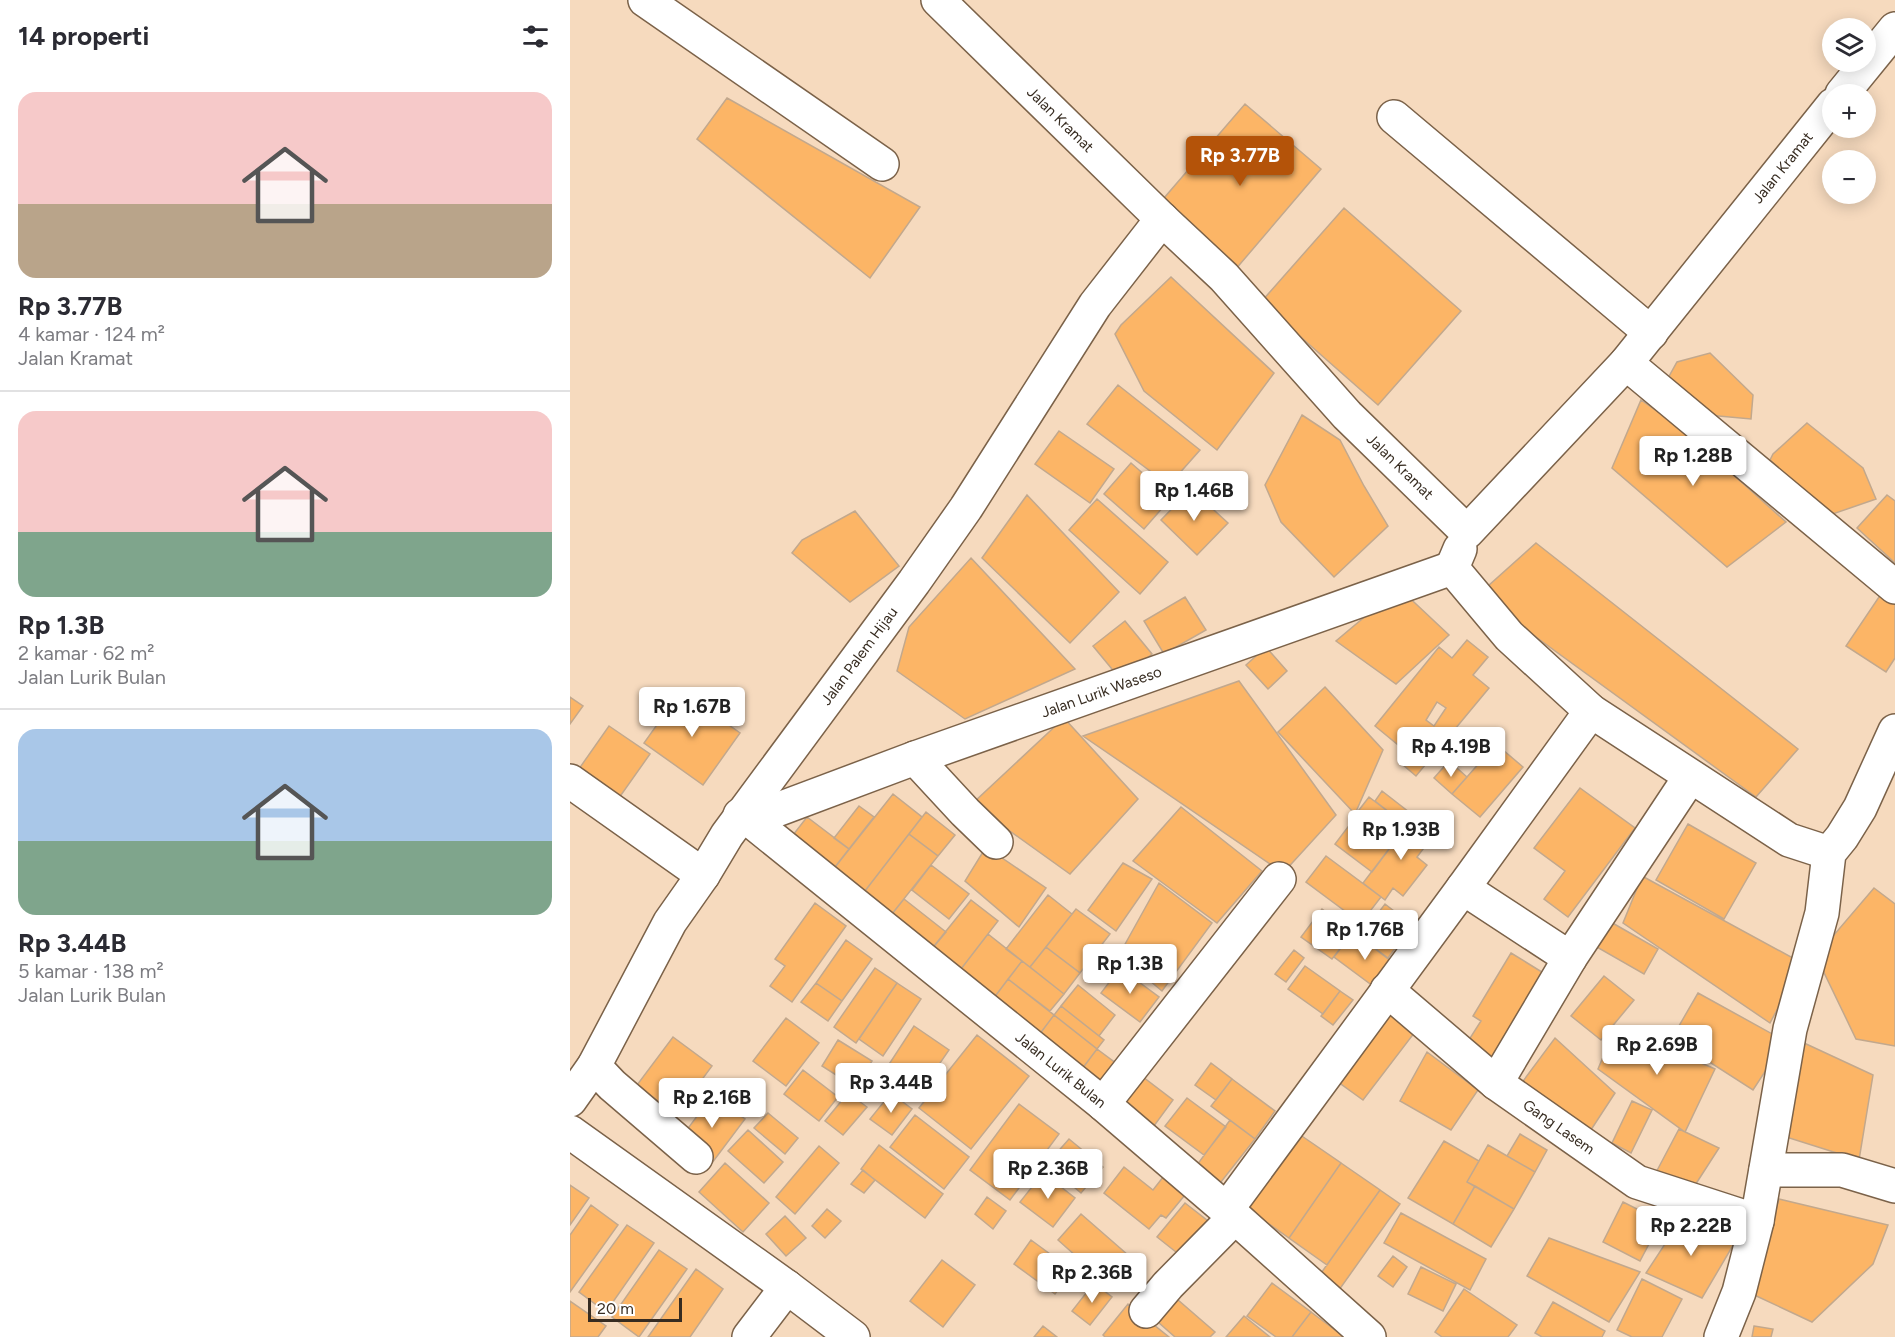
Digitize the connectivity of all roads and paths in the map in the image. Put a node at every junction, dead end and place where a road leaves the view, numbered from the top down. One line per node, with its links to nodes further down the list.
1 (645, 0): 7 (street)
2 (938, 0): 8 (street, Jalan Kramat)
3 (1895, 28): 4 (street)
4 (1850, 84)
5 (1394, 117): 9 (street)
6 (1822, 119): 9 (street, Jalan Kramat)
7 (882, 165)
8 (1162, 219): 11 (street, Jalan Kramat); 19 (street, Jalan Palem Hijau)
9 (1651, 333): 10 (street, Jalan Kramat)
10 (1626, 363): 11 (street, Jalan Kramat); 13 (street)
11 (1467, 532): 12 (street)
12 (1452, 568): 14 (street); 16 (street, Jalan Lurik Waseso)
13 (1895, 587)
14 (1591, 711): 17 (street); 24 (street)
15 (1895, 731): 21 (street)
16 (915, 758): 19 (street, Jalan Lurik Waseso); 20 (street)
17 (1690, 777): 21 (street); 25 (street)
18 (570, 781): 22 (street)
19 (745, 818): 22 (street, Jalan Palem Hijau); 30 (street, Jalan Lurik Bulan)
20 (996, 842)
21 (1829, 853): 33 (street)
22 (703, 874): 27 (street, Jalan Palem Hijau)
23 (1279, 879): 30 (street)
24 (1463, 888): 25 (street); 26 (street)
25 (1570, 958): 28 (street)
26 (1387, 990): 28 (street, Gang Lasem); 35 (street)
27 (594, 1066): 29 (street, Jalan Palem Hijau); 32 (street)
28 (1496, 1083): 36 (street, Gang Lasem)
29 (570, 1100)
30 (1103, 1104): 35 (street, Jalan Lurik Bulan)
31 (570, 1132): 37 (street)
32 (696, 1157)
33 (1766, 1170): 34 (street); 36 (street)
34 (1895, 1186)
35 (1231, 1213): 38 (street); 41 (street, Jalan Lurik Bulan)
36 (1757, 1221): 42 (street)
37 (787, 1287): 39 (street); 40 (street)
38 (1146, 1311)
39 (749, 1337)
40 (854, 1337)
41 (1369, 1337)
42 (1721, 1337)

